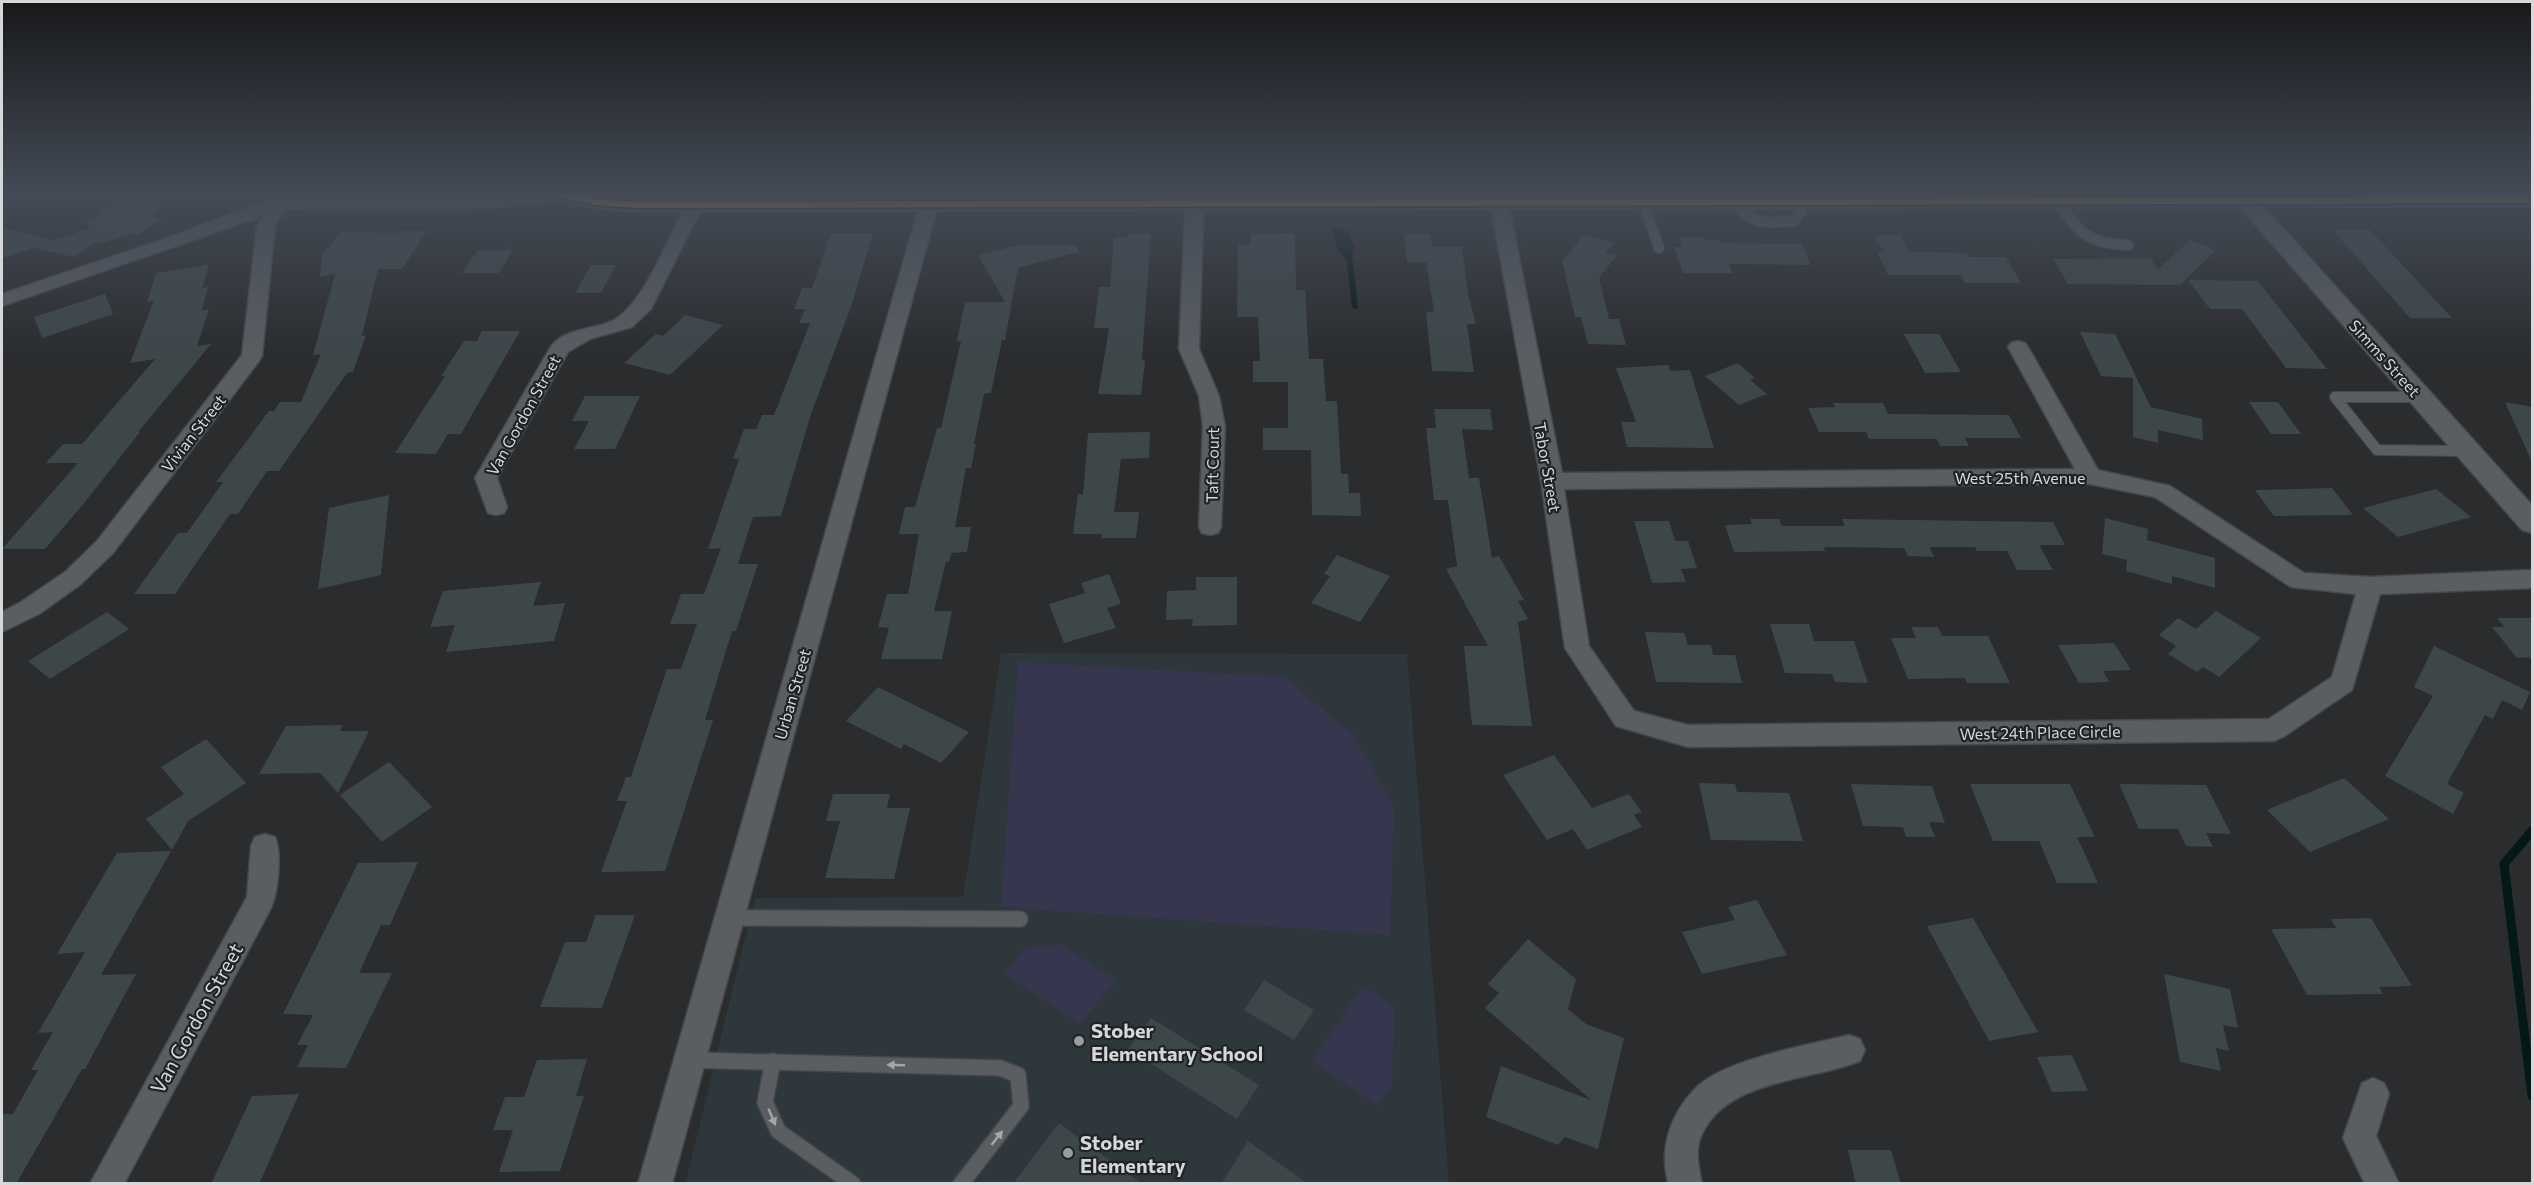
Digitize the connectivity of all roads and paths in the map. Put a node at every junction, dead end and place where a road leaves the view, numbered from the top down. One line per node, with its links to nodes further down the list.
1 (158, 247): 8 (street)
2 (264, 247): 19 (street, Vivian Street)
3 (673, 247): 14 (street, Van Gordon Street)
4 (917, 247): 22 (street, Urban Street)
5 (1193, 247): 16 (street, Taft Court)
6 (1507, 247): 13 (street, Tabor Street)
7 (2287, 247): 10 (street, Simms Street)
8 (2, 300)
9 (2018, 347): 12 (street)
10 (2420, 397): 11 (street, Simms Street); 11 (lane)
11 (2469, 452): 15 (street, Simms Street)
12 (2090, 476): 13 (street, West 25th Avenue); 18 (street, West 25th Avenue)
13 (1551, 482): 20 (street, Tabor Street)
14 (496, 507)
15 (2532, 523)
16 (1210, 527)
17 (2532, 579): 18 (street, West 25th Avenue)
18 (2370, 585): 20 (street, West 24th Place Circle)
19 (2, 623)
20 (1624, 719)
21 (265, 846): 28 (street, Van Gordon Street)
22 (729, 918): 23 (lane); 25 (street, Urban Street)
23 (1020, 919)
24 (1849, 1050): 32 (street)
25 (690, 1060): 26 (lane); 29 (street, Urban Street)
26 (774, 1061): 30 (lane, one-way to 30); 31 (lane, one-way to 26)
27 (2373, 1094): 33 (street)
28 (106, 1184)
29 (655, 1184)
30 (853, 1184)
31 (961, 1184)
32 (1685, 1184)
33 (2383, 1184)

